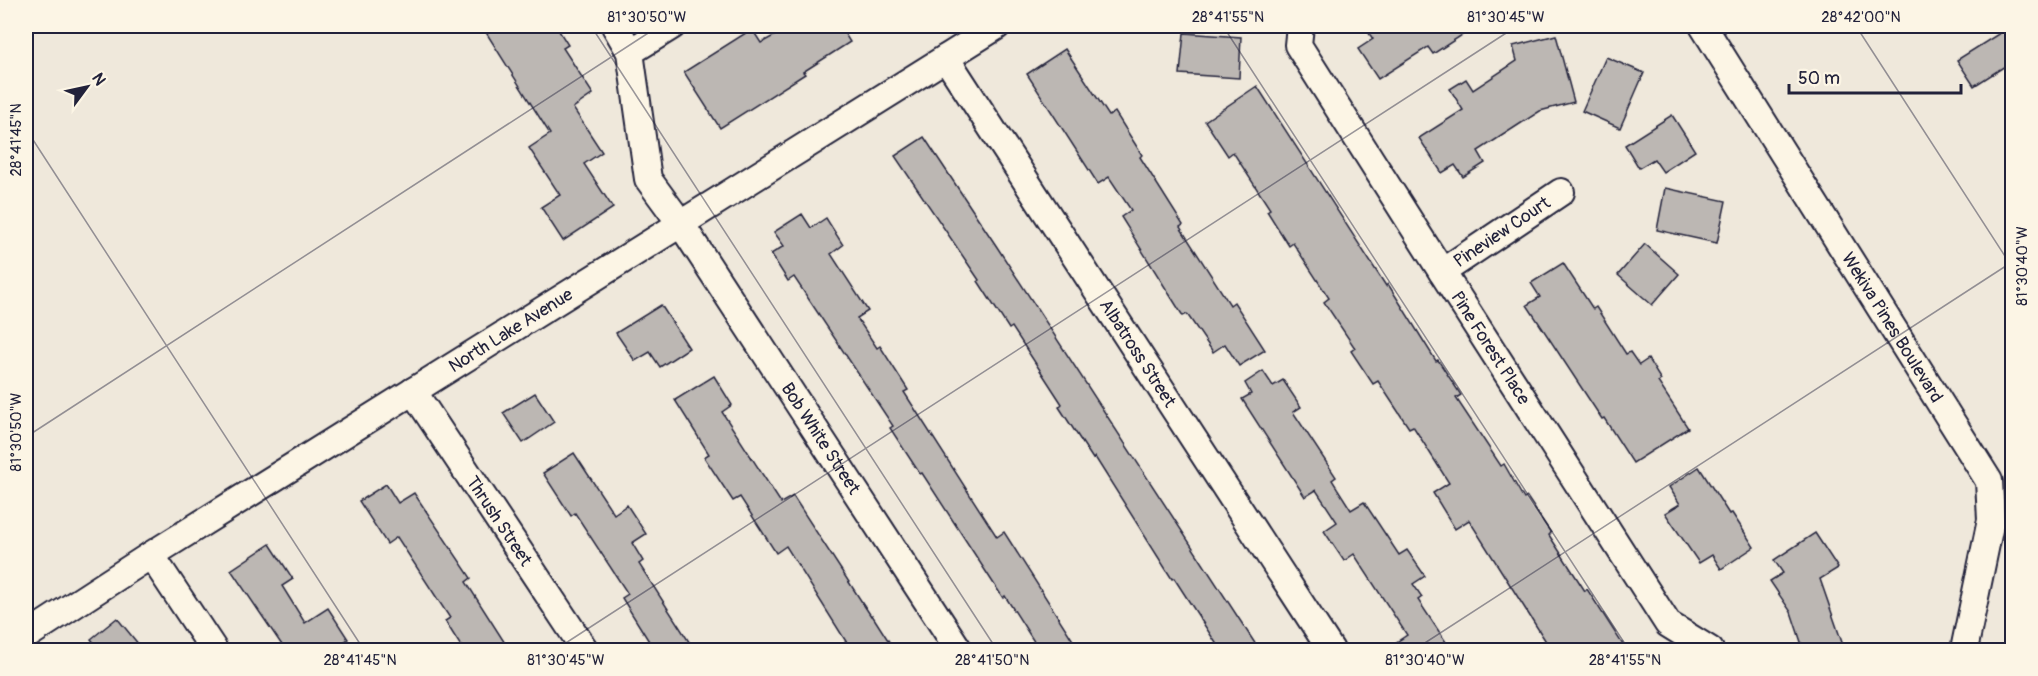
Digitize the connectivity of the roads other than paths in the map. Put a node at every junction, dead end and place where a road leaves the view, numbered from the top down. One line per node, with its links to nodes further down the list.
1 (615, 26): 6 (street)
2 (672, 26): 6 (street)
3 (997, 26): 7 (street, North Lake Avenue)
4 (1300, 26): 10 (street, Pine Forest Place)
5 (1703, 26): 19 (street, Wekiva Pines Boulevard)
6 (630, 52): 9 (street, Bob White Street)
7 (946, 58): 9 (street, North Lake Avenue); 17 (street, Albatross Street)
8 (1561, 192): 10 (street, Pineview Court)
9 (681, 224): 11 (street, North Lake Avenue); 16 (street, Bob White Street)
10 (1442, 272): 18 (street, Pine Forest Place)
11 (413, 391): 12 (street, North Lake Avenue); 15 (street, Thrush Street)
12 (151, 555): 13 (street, North Lake Avenue); 14 (street)
13 (26, 636)
14 (214, 651)
15 (585, 651)
16 (959, 651)
17 (1331, 651)
18 (1710, 651)
19 (1964, 651)

